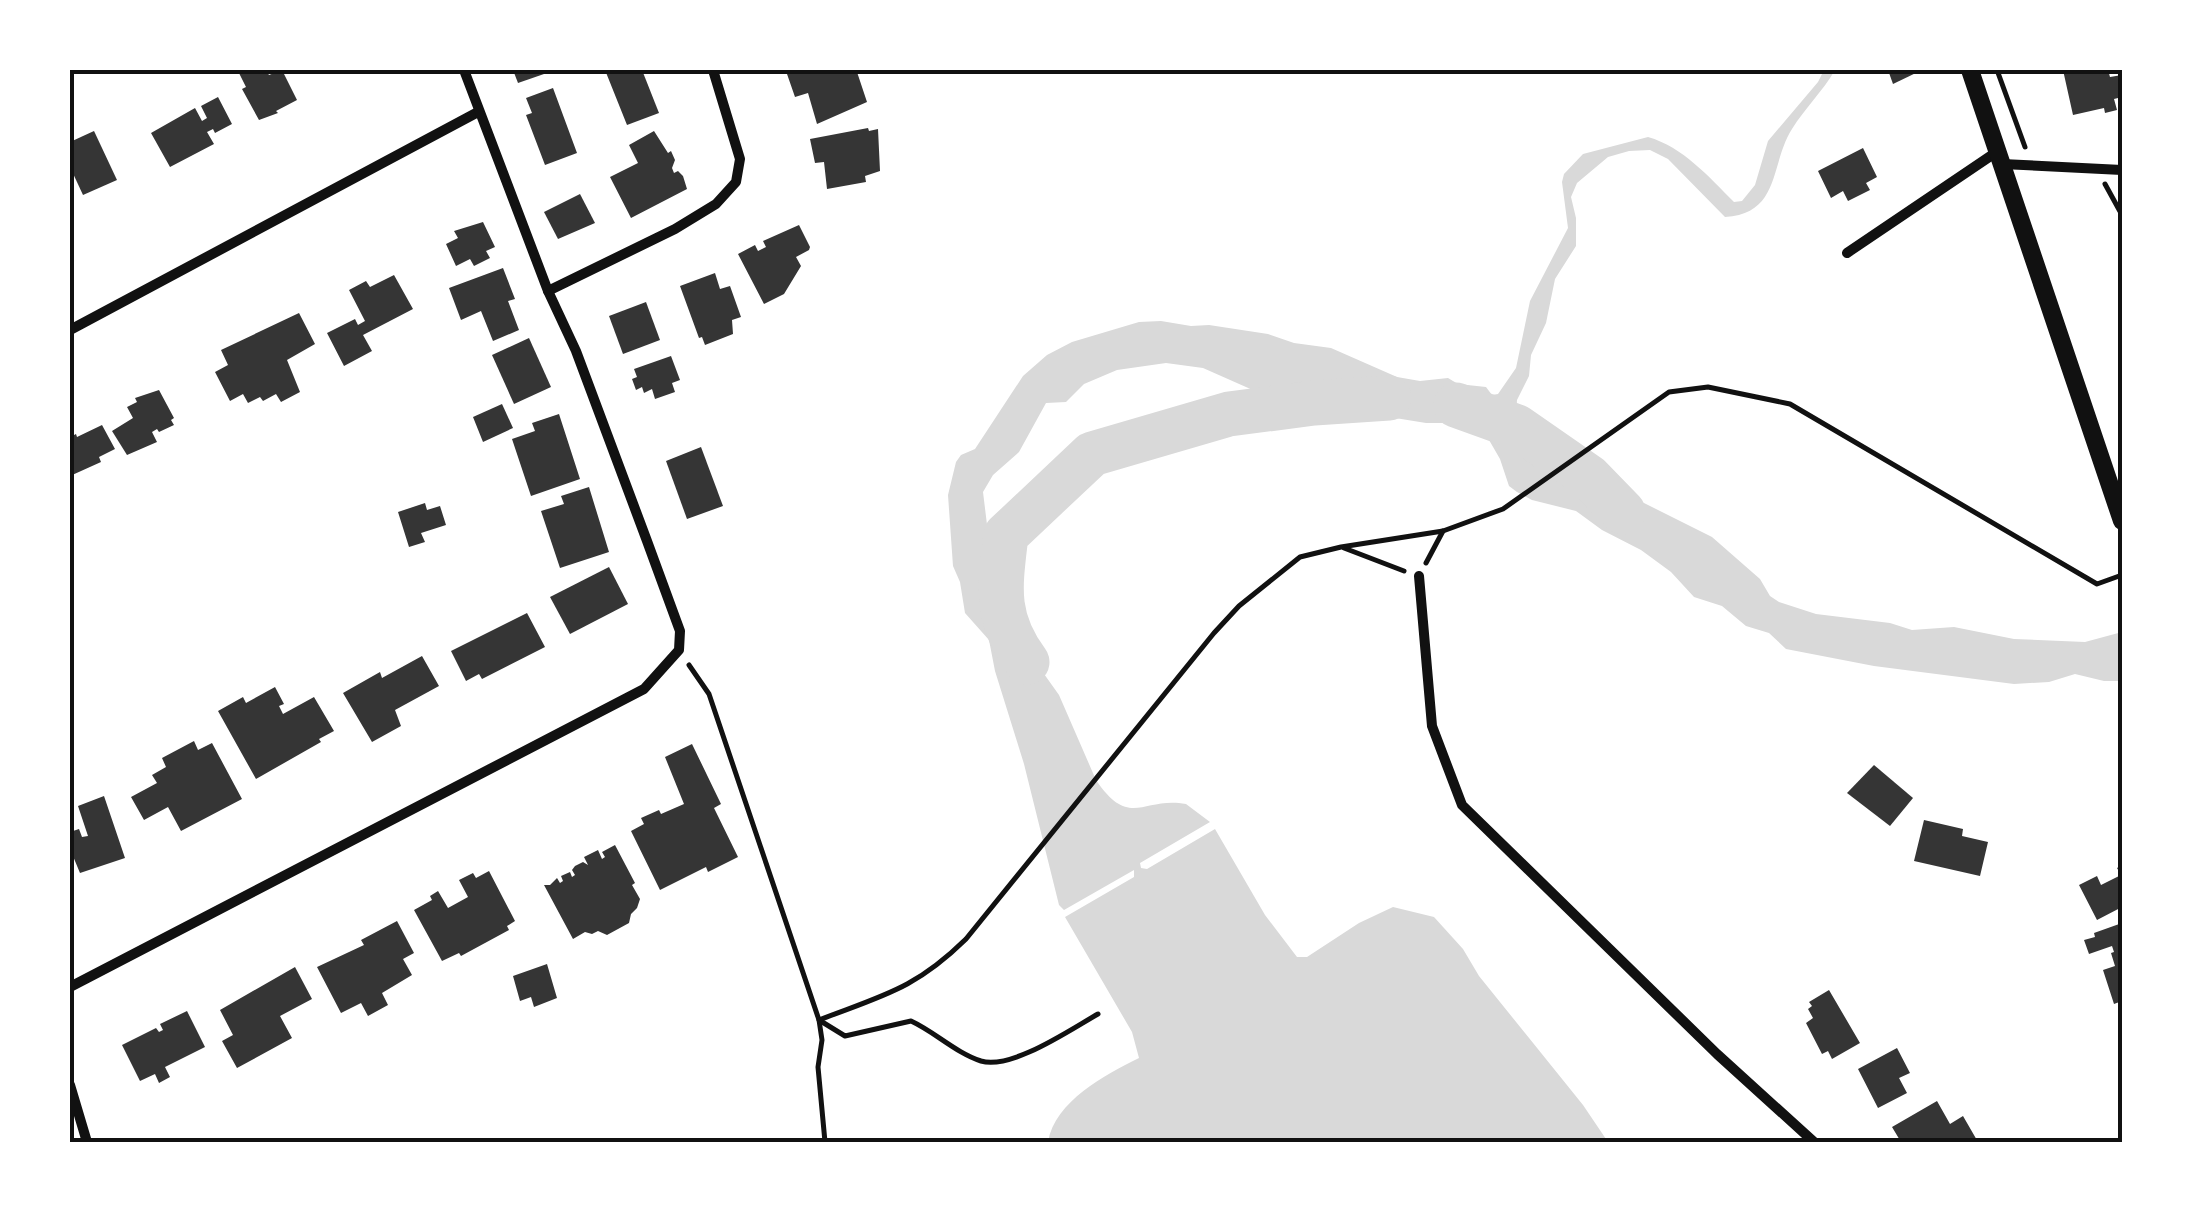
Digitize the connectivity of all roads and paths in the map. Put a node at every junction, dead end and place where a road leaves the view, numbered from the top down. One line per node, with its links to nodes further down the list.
1 (464, 70): 5 (street)
2 (713, 70): 12 (street)
3 (1970, 70): 6 (main road)
4 (1997, 70): 7 (path)
5 (478, 112): 12 (street); 13 (street)
6 (2000, 158): 7 (street); 11 (street); 14 (main road)
7 (2031, 164): 8 (street)
8 (2096, 169): 9 (street); 10 (path)
9 (2122, 170)
10 (2122, 215)
11 (1846, 253)
12 (548, 291): 19 (street)
13 (70, 330)
14 (2120, 515)
15 (1442, 531): 16 (path); 17 (path); 18 (path)
16 (1341, 546): 18 (path); 22 (path)
17 (2122, 575)
18 (1419, 576): 26 (street)
19 (679, 650): 20 (street); 22 (path)
20 (70, 987)
21 (1098, 1014): 22 (path)
22 (819, 1020): 25 (path)
23 (70, 1085): 24 (street)
24 (87, 1142)
25 (824, 1142)
26 (1814, 1142)

